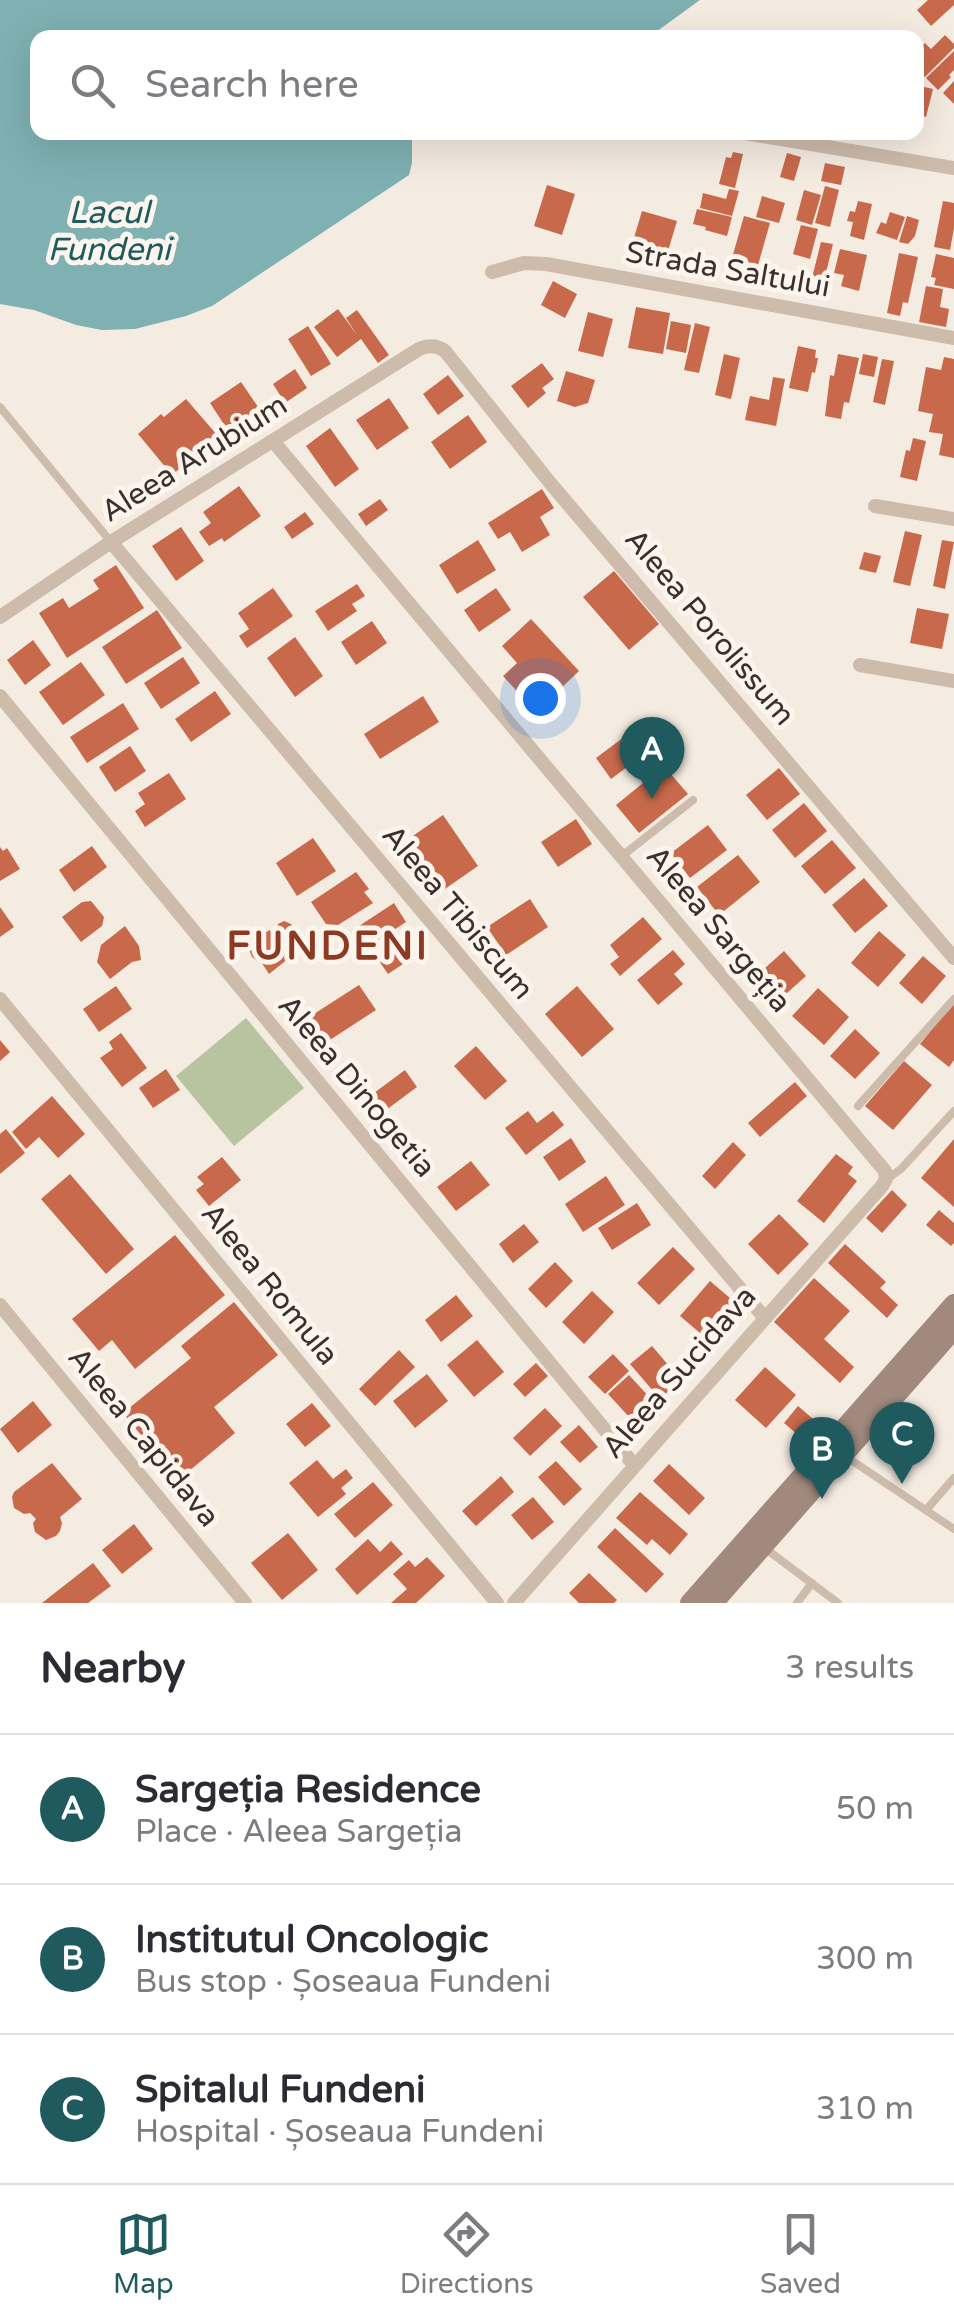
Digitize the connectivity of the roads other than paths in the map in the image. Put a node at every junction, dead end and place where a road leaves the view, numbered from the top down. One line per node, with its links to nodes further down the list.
1 (786, 140): 2 (street)
2 (954, 168)
3 (492, 272): 4 (street, Strada Saltului)
4 (954, 338)
5 (418, 349): 7 (street, Aleea Arubium); 17 (street, Aleea Porolissum)
6 (0, 406): 10 (lane)
7 (274, 441): 10 (street, Aleea Arubium); 16 (street, Aleea Sargeția)
8 (875, 506): 9 (street)
9 (954, 519)
10 (111, 542): 11 (street, Aleea Arubium); 25 (street, Aleea Tibiscum)
11 (0, 616)
12 (860, 666): 13 (street)
13 (954, 681)
14 (0, 696): 28 (street, Aleea Dinogetia)
15 (693, 800): 16 (lane)
16 (622, 856): 22 (street, Aleea Sargeția)
17 (954, 958)
18 (0, 999): 35 (street, Aleea Romula)
19 (954, 999): 20 (lane)
20 (858, 1106)
21 (954, 1111): 22 (lane)
22 (886, 1179): 25 (street, Aleea Sucidava)
23 (954, 1304): 37 (main road)
24 (0, 1306): 34 (street, Aleea Capidava)
25 (764, 1318): 28 (street, Aleea Sucidava)
26 (951, 1339): 27 (main road)
27 (844, 1455): 30 (lane); 32 (main road)
28 (634, 1464): 36 (street, Aleea Sucidava)
29 (954, 1478): 30 (lane)
30 (926, 1510): 31 (lane)
31 (954, 1528)
32 (763, 1547): 33 (lane); 38 (main road)
33 (812, 1584): 39 (lane); 40 (lane)
34 (243, 1602)
35 (496, 1603)
36 (514, 1603)
37 (690, 1603)
38 (713, 1603)
39 (797, 1603)
40 (838, 1603)

